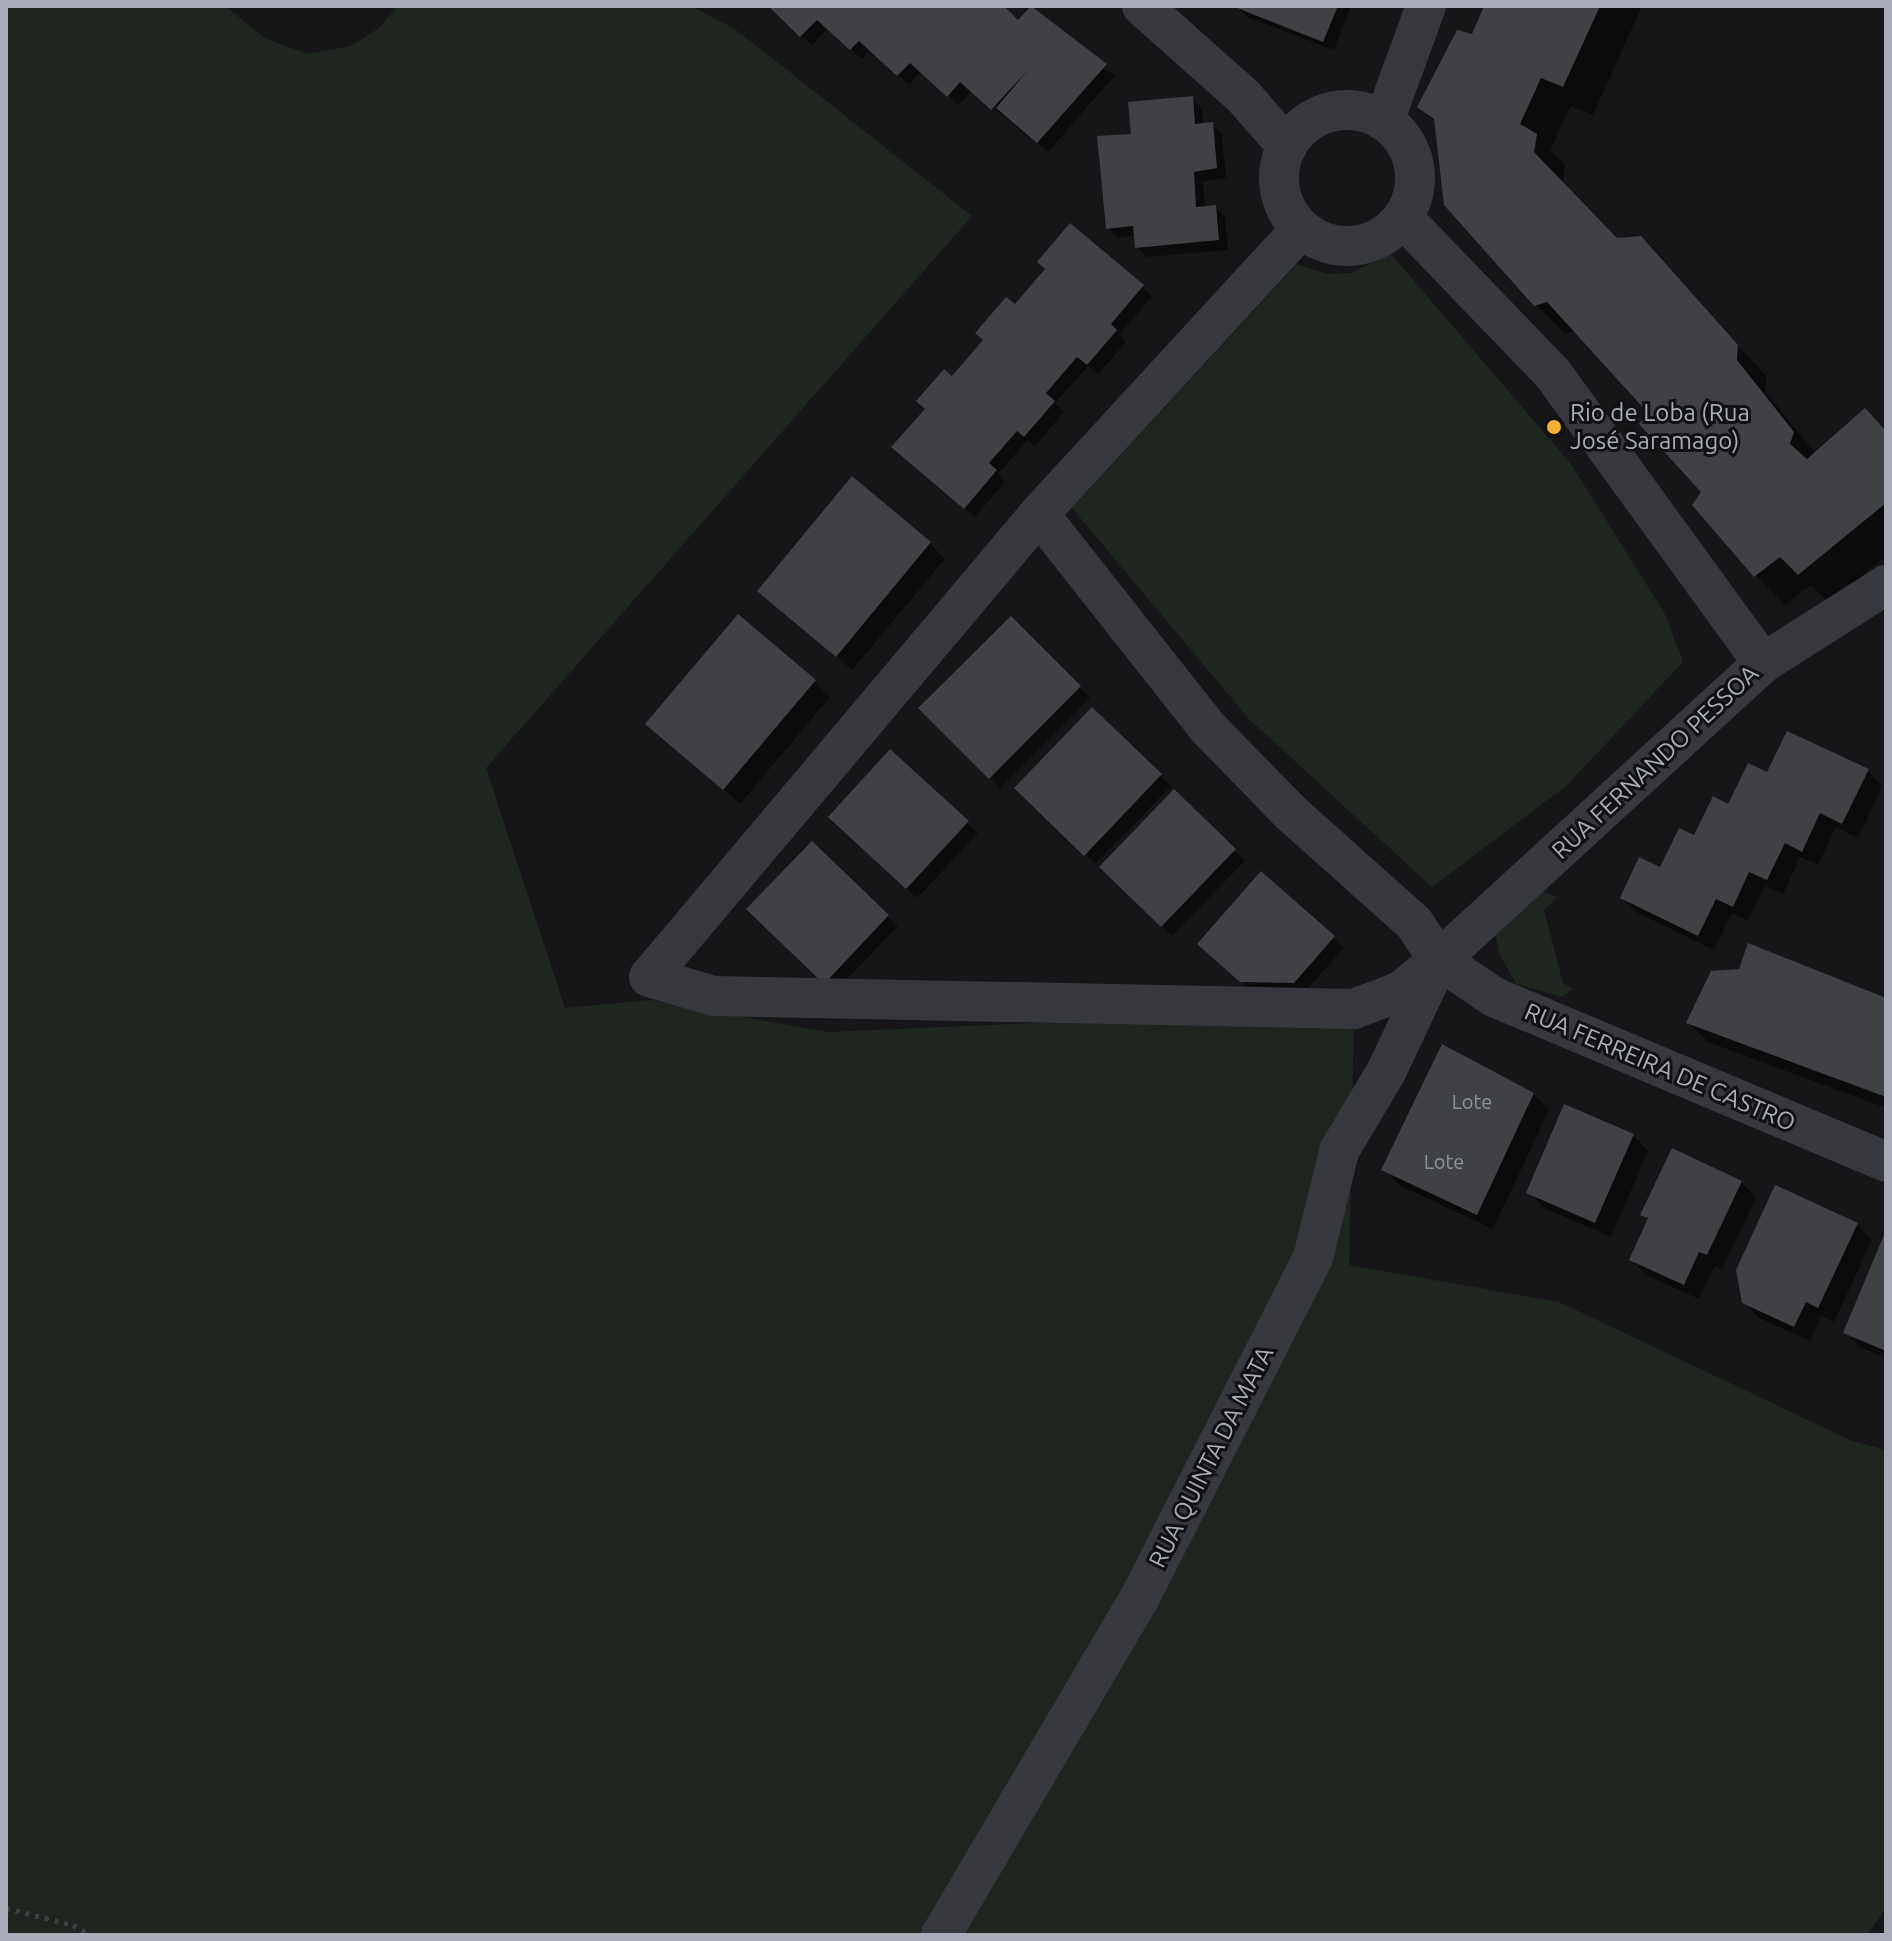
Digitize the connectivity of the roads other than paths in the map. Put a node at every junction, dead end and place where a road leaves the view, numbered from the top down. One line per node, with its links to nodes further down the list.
1 (1142, 6): 4 (street)
2 (1426, 6): 3 (street)
3 (1384, 121): 4 (street); 5 (street)
4 (1287, 146): 6 (street)
5 (1403, 218): 6 (street); 9 (street)
6 (1301, 229): 7 (street)
7 (1039, 514): 10 (street); 10 (street, RUA FERNANDO PESSOA)
8 (1886, 585): 9 (street, RUA FERNANDO PESSOA)
9 (1763, 663): 10 (street, RUA FERNANDO PESSOA)
10 (1439, 960): 11 (street, RUA FERREIRA DE CASTRO); 12 (street, RUA QUINTA DA MATA)
11 (1886, 1162)
12 (941, 1935)

